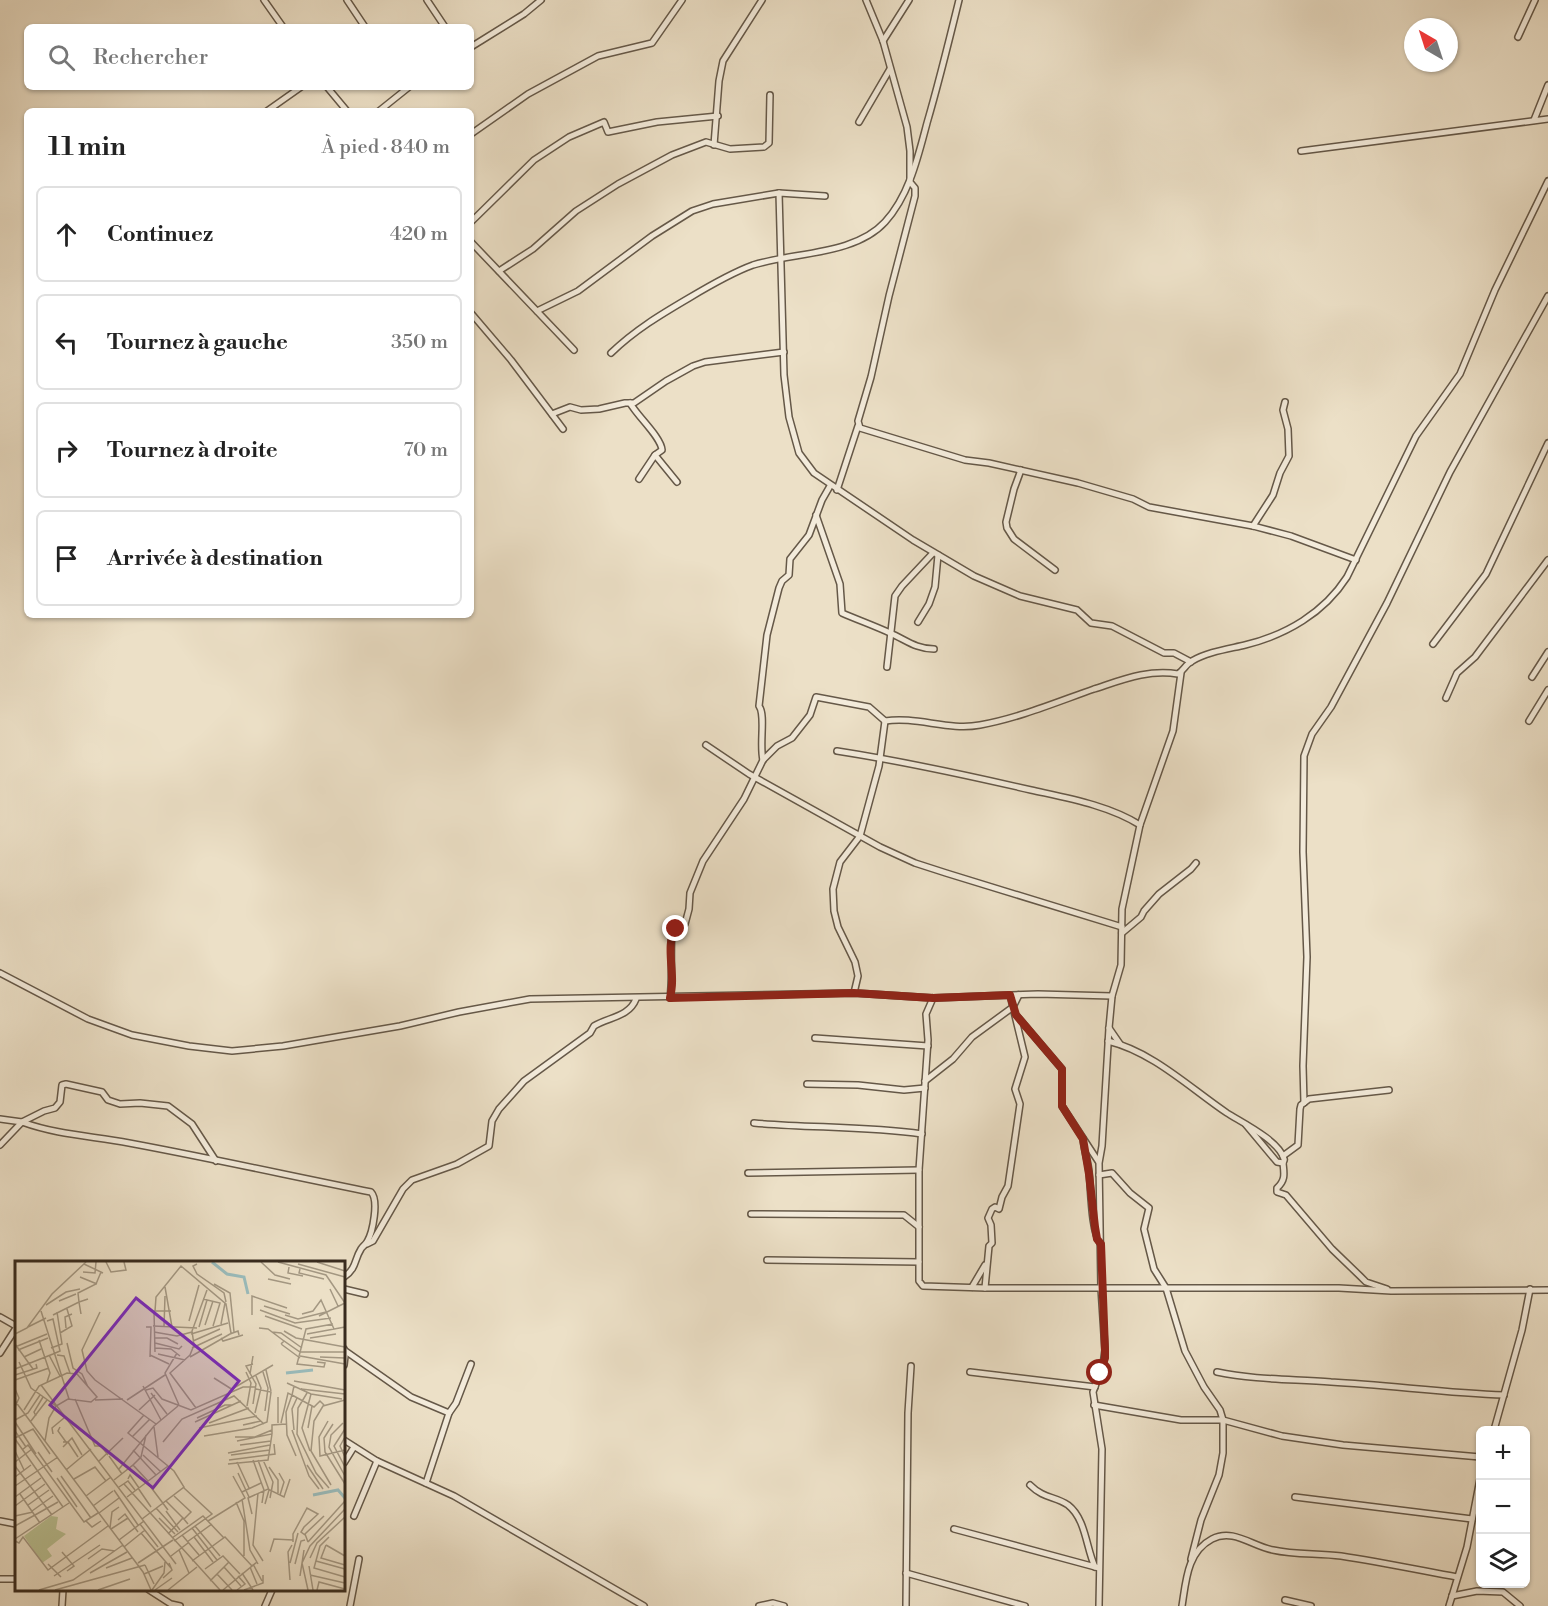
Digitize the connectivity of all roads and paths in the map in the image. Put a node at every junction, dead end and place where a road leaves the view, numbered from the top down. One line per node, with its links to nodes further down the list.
1 (264, 0): 11 (street)
2 (347, 0): 12 (street)
3 (427, 0): 13 (street)
4 (539, 0): 16 (street)
5 (682, 0): 30 (street)
6 (762, 0): 26 (street)
7 (866, 0): 15 (street)
8 (909, 0): 15 (street)
9 (959, 0): 34 (street)
10 (1535, 0): 14 (street)
11 (281, 24)
12 (362, 24)
13 (443, 24)
14 (1518, 37)
15 (883, 41): 17 (street)
16 (474, 45)
17 (890, 69): 29 (street); 34 (street)
18 (1548, 85): 28 (street)
19 (297, 90): 23 (street)
20 (330, 90): 24 (street)
21 (405, 90): 25 (street)
22 (770, 95): 31 (street)
23 (271, 108)
24 (344, 108)
25 (383, 108)
26 (718, 116): 31 (street); 37 (street)
27 (1548, 118): 28 (street)
28 (1534, 120): 32 (street)
29 (859, 122)
30 (474, 133)
31 (714, 145): 40 (street)
32 (1301, 152)
33 (1548, 181): 62 (street)
34 (910, 182): 39 (street); 50 (street)
35 (779, 193): 36 (street); 39 (street); 42 (street)
36 (825, 196)
37 (474, 219)
38 (474, 245): 40 (street)
39 (782, 257): 45 (street); 46 (street)
40 (499, 271): 42 (street)
41 (1548, 296): 106 (street)
42 (537, 311): 44 (street)
43 (474, 317): 49 (street)
44 (574, 350)
45 (784, 352): 48 (street); 57 (street)
46 (611, 353)
47 (1285, 402): 60 (street)
48 (630, 403): 49 (street); 53 (street)
49 (552, 414): 51 (street)
50 (858, 426): 54 (street); 58 (street)
51 (563, 429)
52 (1548, 443): 67 (street)
53 (655, 455): 55 (street); 56 (street)
54 (1021, 470): 60 (street); 64 (street)
55 (639, 479)
56 (677, 482)
57 (830, 486): 58 (street); 59 (street)
58 (837, 490): 61 (street)
59 (816, 515): 66 (street); 81 (street)
60 (1253, 526): 62 (street)
61 (935, 554): 65 (street); 66 (street); 70 (street)
62 (1356, 560): 70 (street)
63 (1547, 563): 75 (street)
64 (1055, 570)
65 (918, 622)
66 (891, 633): 68 (street); 71 (street)
67 (1433, 644)
68 (934, 649)
69 (1548, 652): 73 (street)
70 (1191, 662): 72 (street)
71 (887, 667)
72 (1180, 673): 76 (street); 83 (street)
73 (1532, 677)
74 (1548, 690): 77 (street)
75 (1446, 698)
76 (885, 721): 80 (street); 81 (street)
77 (1529, 721)
78 (706, 745): 82 (street)
79 (837, 751): 80 (street)
80 (880, 758): 83 (street); 84 (street)
81 (763, 760): 82 (street)
82 (756, 778): 84 (street); 92 (street)
83 (1140, 825): 86 (street)
84 (860, 836): 86 (street); 88 (street)
85 (1196, 862): 86 (street)
86 (1122, 930): 91 (street)
87 (0, 973): 94 (street)
88 (854, 993): 92 (street); 93 (street)
89 (1010, 995): 90 (street); 93 (street); 95 (street)
90 (1018, 995): 91 (street); 95 (street)
91 (1112, 996): 97 (street)
92 (670, 998): 94 (street)
93 (933, 998): 101 (street)
94 (636, 999): 122 (street)
95 (1013, 1007): 96 (street); 102 (street)
96 (1016, 1015): 111 (street); 125 (street)
97 (1109, 1028): 99 (street); 100 (street)
98 (815, 1038): 101 (street)
99 (1108, 1041): 100 (street); 115 (street)
100 (1120, 1044): 113 (street)
101 (928, 1046): 102 (street)
102 (926, 1081): 104 (street)
103 (807, 1084): 104 (street)
104 (925, 1088): 110 (street)
105 (1389, 1090): 106 (street)
106 (1304, 1103): 113 (street)
107 (0, 1119): 108 (street)
108 (22, 1122): 112 (street); 114 (street); 114 (street)
109 (754, 1123): 110 (street)
110 (922, 1134): 116 (street)
111 (1083, 1139): 115 (street); 121 (street)
112 (0, 1145)
113 (1283, 1160): 134 (street)
114 (216, 1161): 122 (street)
115 (1099, 1163): 118 (street)
116 (919, 1170): 117 (street); 120 (street)
117 (748, 1173)
118 (1099, 1174): 121 (street); 130 (street)
119 (751, 1214): 120 (street)
120 (919, 1227): 124 (street)
121 (1101, 1244): 129 (street)
122 (365, 1245): 126 (street)
123 (767, 1260): 124 (street)
124 (919, 1262): 127 (street)
125 (986, 1263): 127 (street); 128 (street)
126 (345, 1276)
127 (972, 1287): 128 (street)
128 (985, 1288): 129 (street)
129 (1101, 1288): 130 (street); 145 (street)
130 (1166, 1288): 134 (street); 149 (street)
131 (345, 1289): 135 (street)
132 (1530, 1289): 133 (street); 134 (street); 146 (street)
133 (1548, 1290)
134 (1391, 1291)
135 (364, 1294)
136 (0, 1317): 137 (street)
137 (15, 1326)
138 (15, 1329): 140 (street)
139 (345, 1351): 148 (street)
140 (0, 1353)
141 (471, 1364): 148 (street)
142 (911, 1366): 168 (street)
143 (970, 1372): 145 (street)
144 (1217, 1372): 146 (street)
145 (1095, 1387): 147 (street)
146 (1504, 1395): 150 (street)
147 (1094, 1405): 149 (street); 167 (street)
148 (449, 1413): 157 (street)
149 (1223, 1420): 153 (street); 165 (street)
150 (1495, 1426)
151 (345, 1441): 152 (street)
152 (354, 1447): 154 (street); 155 (street)
153 (1476, 1456)
154 (345, 1461)
155 (377, 1461): 157 (street); 160 (street)
156 (1480, 1480): 161 (street)
157 (426, 1483): 179 (street)
158 (1030, 1485): 167 (street)
159 (1295, 1497): 161 (street)
160 (354, 1516)
161 (1472, 1519): 169 (street)
162 (0, 1521): 163 (street)
163 (15, 1524)
164 (954, 1529): 167 (street)
165 (1191, 1558): 169 (street); 185 (street)
166 (359, 1559): 178 (street)
167 (1097, 1567): 184 (street)
168 (906, 1573): 182 (street); 183 (street)
169 (1457, 1577): 173 (street)
170 (63, 1591): 175 (street)
171 (151, 1591): 176 (street)
172 (272, 1591): 177 (street)
173 (1452, 1596): 187 (street); 188 (street)
174 (1285, 1600): 186 (street)
175 (62, 1606)
176 (180, 1606)
177 (265, 1606)
178 (350, 1606)
179 (644, 1606)
180 (759, 1606): 181 (street)
181 (784, 1606)
182 (906, 1606)
183 (1025, 1606)
184 (1099, 1606)
185 (1182, 1606)
186 (1311, 1606)
187 (1449, 1606)
188 (1520, 1606)

